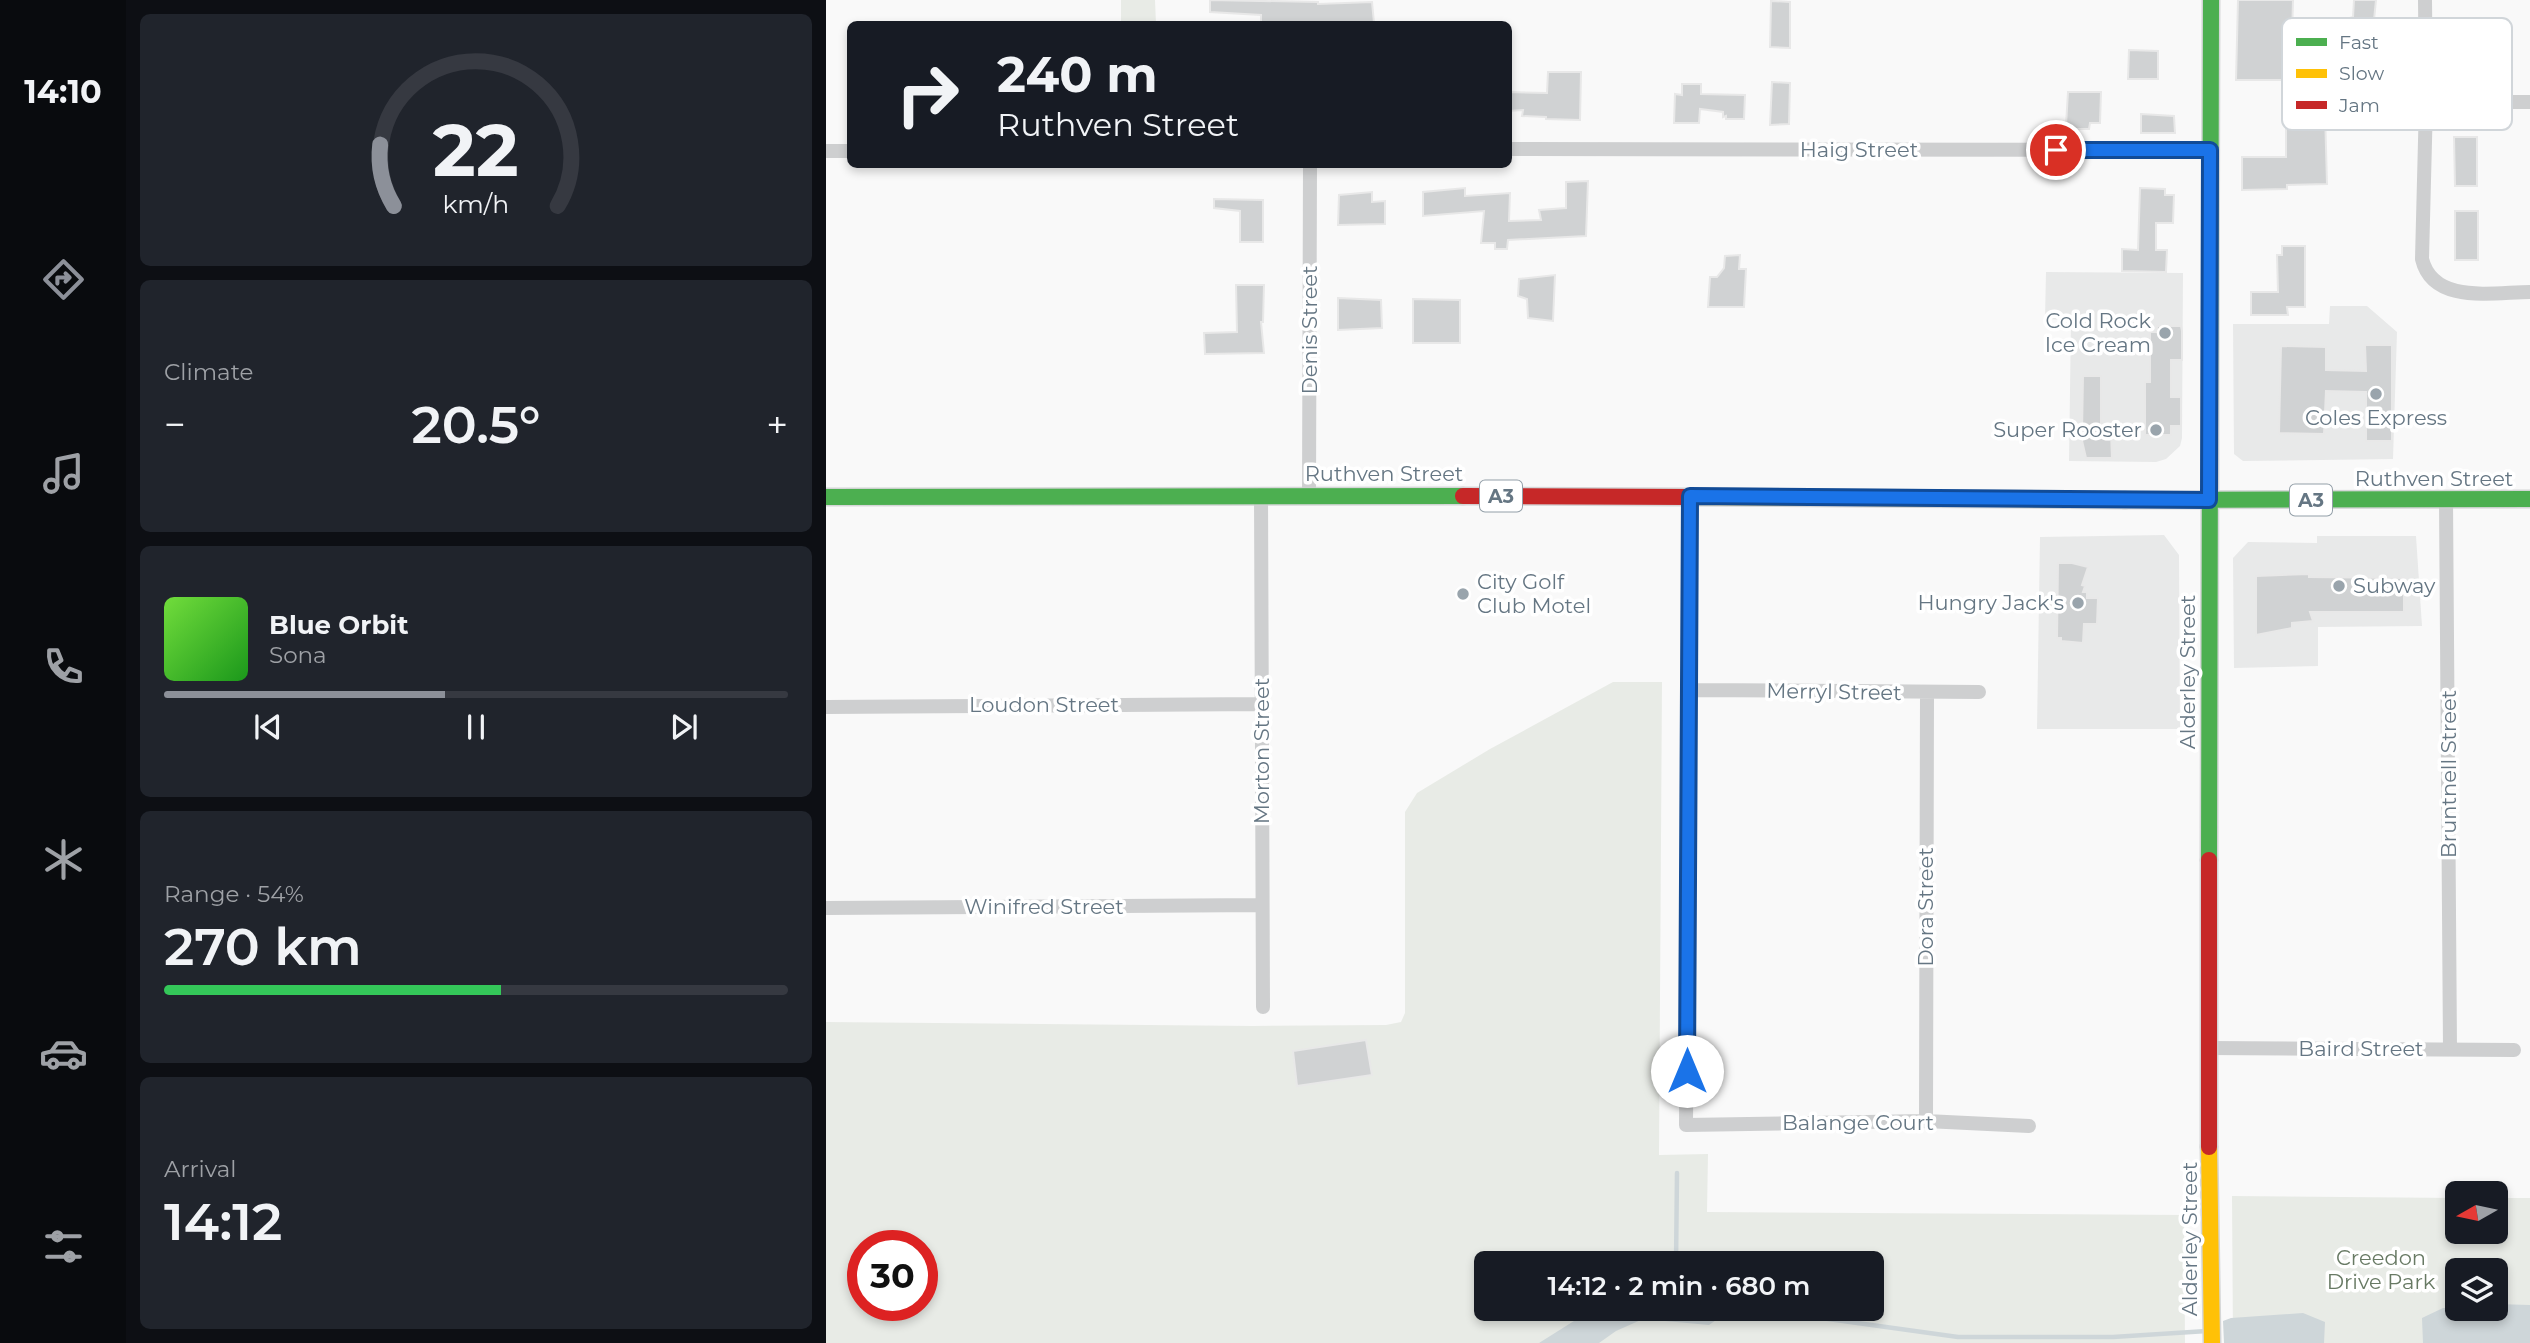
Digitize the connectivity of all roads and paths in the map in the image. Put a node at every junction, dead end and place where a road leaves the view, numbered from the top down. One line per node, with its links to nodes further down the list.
1 (2211, 0): 8 (main road, Alderley Street)
2 (2425, 0): 3 (street)
3 (2425, 18)
4 (2512, 102): 5 (street)
5 (2530, 102)
6 (2425, 130): 12 (street)
7 (1512, 149): 8 (street, Haig Street)
8 (2210, 150): 18 (main road, Alderley Street)
9 (826, 151): 10 (street)
10 (847, 151)
11 (1310, 168): 14 (street, Denis Street)
12 (2530, 292)
13 (1261, 495): 14 (main road, Ruthven Street / A3); 16 (main road, Ruthven Street / A3); 23 (street, Morton Street)
14 (1309, 495): 15 (main road, Ruthven Street / A3)
15 (1690, 496): 18 (main road, Ruthven Street / A3); 20 (street)
16 (826, 497)
17 (2530, 499): 19 (main road, Ruthven Street / A3)
18 (2209, 500): 19 (main road, Ruthven Street / A3); 28 (main road, Alderley Street)
19 (2446, 500): 29 (street, Bruntnell Street)
20 (1689, 690): 22 (street, Merryl Street); 31 (street, Balange Court)
21 (1979, 692): 22 (street, Merryl Street)
22 (1927, 693): 31 (street, Dora Street)
23 (1263, 704): 24 (street, Loudon Street); 25 (street, Morton Street)
24 (826, 707)
25 (1262, 905): 26 (street, Winifred Street); 27 (street, Morton Street)
26 (826, 908)
27 (1263, 1007)
28 (2208, 1048): 29 (street, Baird Street); 33 (main road, Alderley Street)
29 (2450, 1049): 30 (street, Baird Street)
30 (2514, 1050)
31 (1926, 1121): 32 (street, Balange Court)
32 (2029, 1126)
33 (2212, 1343)

